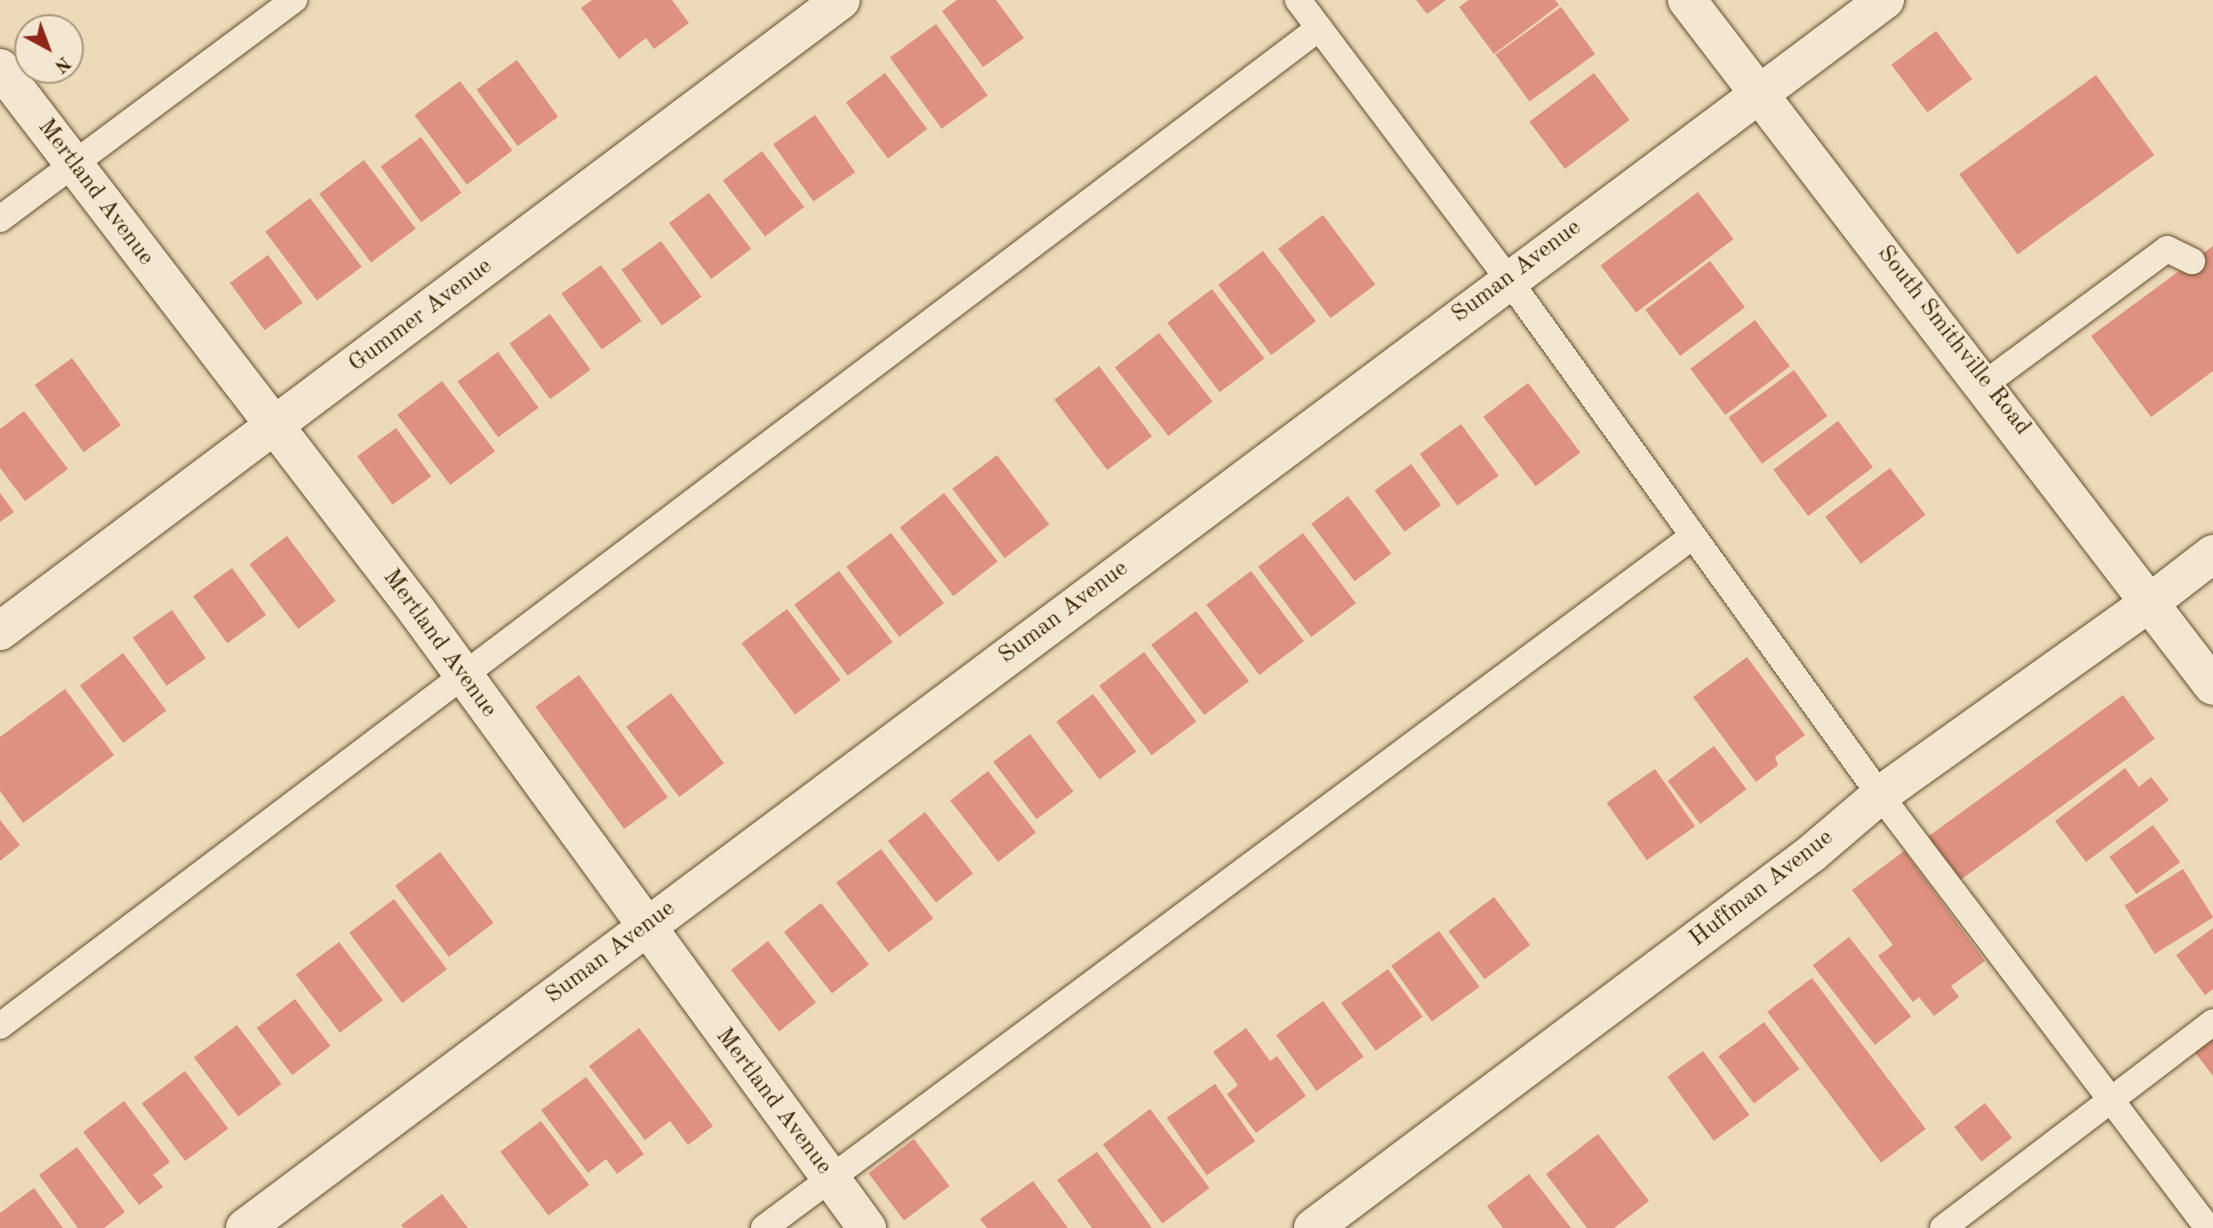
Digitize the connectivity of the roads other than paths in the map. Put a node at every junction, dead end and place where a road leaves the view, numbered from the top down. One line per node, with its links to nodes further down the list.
1 (294, 0): 9 (lane)
2 (841, 0): 14 (street, Gummer Avenue)
3 (1298, 0): 6 (lane)
4 (1687, 0): 8 (street, South Smithville Road)
5 (1885, 0): 8 (street, Suman Avenue)
6 (1319, 28): 12 (lane); 19 (lane)
7 (0, 68): 9 (street, Mertland Avenue)
8 (1760, 95): 12 (street, Suman Avenue); 13 (street, South Smithville Road)
9 (73, 163): 10 (lane); 14 (street, Mertland Avenue)
10 (0, 219)
11 (2192, 261): 13 (lane)
12 (1508, 279): 15 (lane); 22 (street, Suman Avenue)
13 (1986, 383): 17 (street, South Smithville Road)
14 (273, 427): 18 (street, Gummer Avenue); 19 (street, Mertland Avenue)
15 (1693, 537): 21 (lane); 26 (lane)
16 (2213, 554): 17 (street, Huffman Avenue)
17 (2152, 601): 20 (street, South Smithville Road); 21 (street, Huffman Avenue)
18 (0, 631)
19 (464, 677): 22 (street, Mertland Avenue); 24 (lane)
20 (2213, 686)
21 (1880, 794): 25 (lane); 30 (street, Huffman Avenue)
22 (644, 928): 26 (street, Mertland Avenue); 27 (street, Suman Avenue)
23 (2213, 1022): 25 (lane)
24 (0, 1026)
25 (2108, 1102): 31 (lane); 32 (lane)
26 (830, 1179): 28 (lane); 29 (street, Mertland Avenue)
27 (245, 1228)
28 (764, 1228)
29 (867, 1228)
30 (1313, 1228)
31 (1943, 1228)
32 (2208, 1228)

